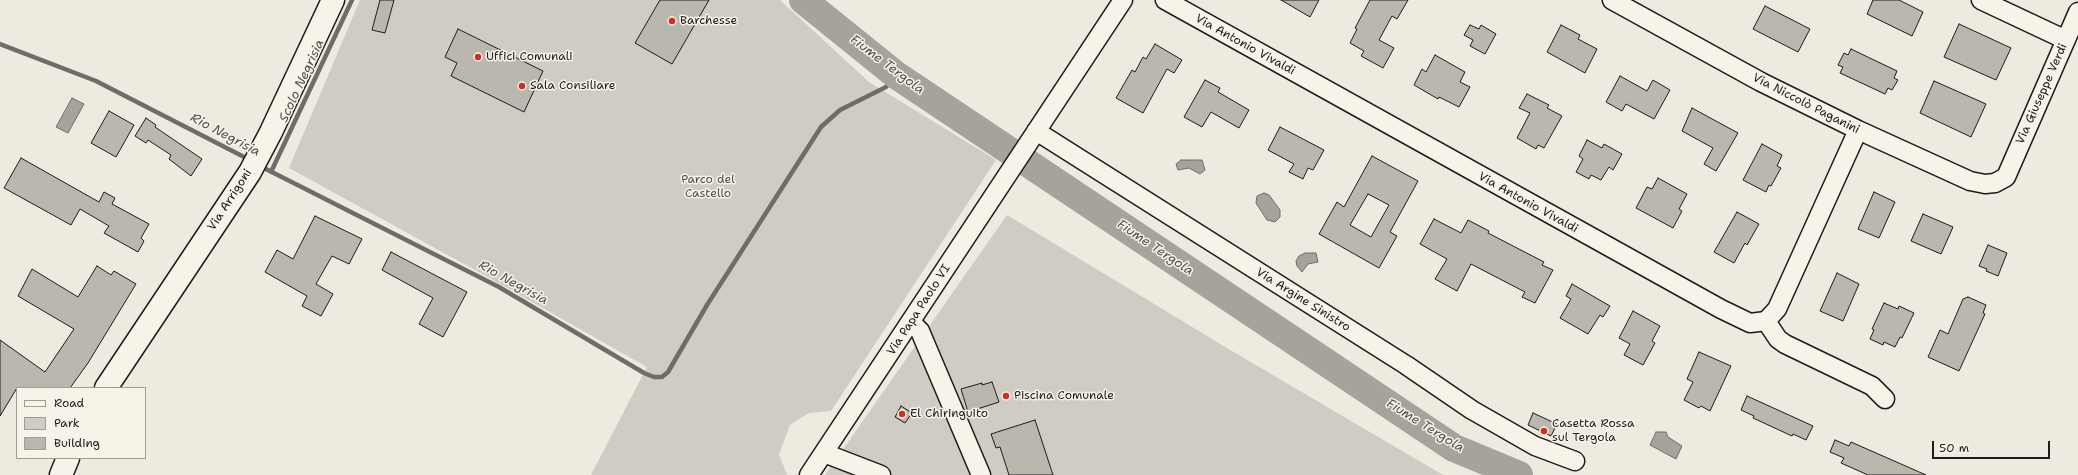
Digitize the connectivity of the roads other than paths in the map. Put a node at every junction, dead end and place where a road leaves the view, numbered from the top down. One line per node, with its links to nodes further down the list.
1 (334, 0): 13 (main road, Via Arrigoni)
2 (1124, 0): 9 (street, Via Papa Paolo VI)
3 (1165, 0): 11 (street, Via Antonio Vivaldi)
4 (1612, 0): 8 (street, Via Niccolò Paganini)
5 (1981, 0): 7 (street)
6 (2078, 12): 7 (street, Via Giuseppe Verdi)
7 (2066, 40): 10 (street, Via Giuseppe Verdi)
8 (1858, 130): 10 (street, Via Niccolò Paganini); 11 (street)
9 (1032, 138): 12 (street, Via Papa Paolo VI); 17 (street, Via Argine Sinistro)
10 (2006, 176)
11 (1766, 321): 14 (street)
12 (911, 322): 15 (street, Via Papa Paolo VI); 21 (street)
13 (107, 387)
14 (1885, 399)
15 (824, 453): 19 (street, Via Papa Paolo VI); 20 (street)
16 (68, 459): 18 (main road)
17 (1575, 461)
18 (61, 475)
19 (809, 475)
20 (881, 475)
21 (981, 475)

